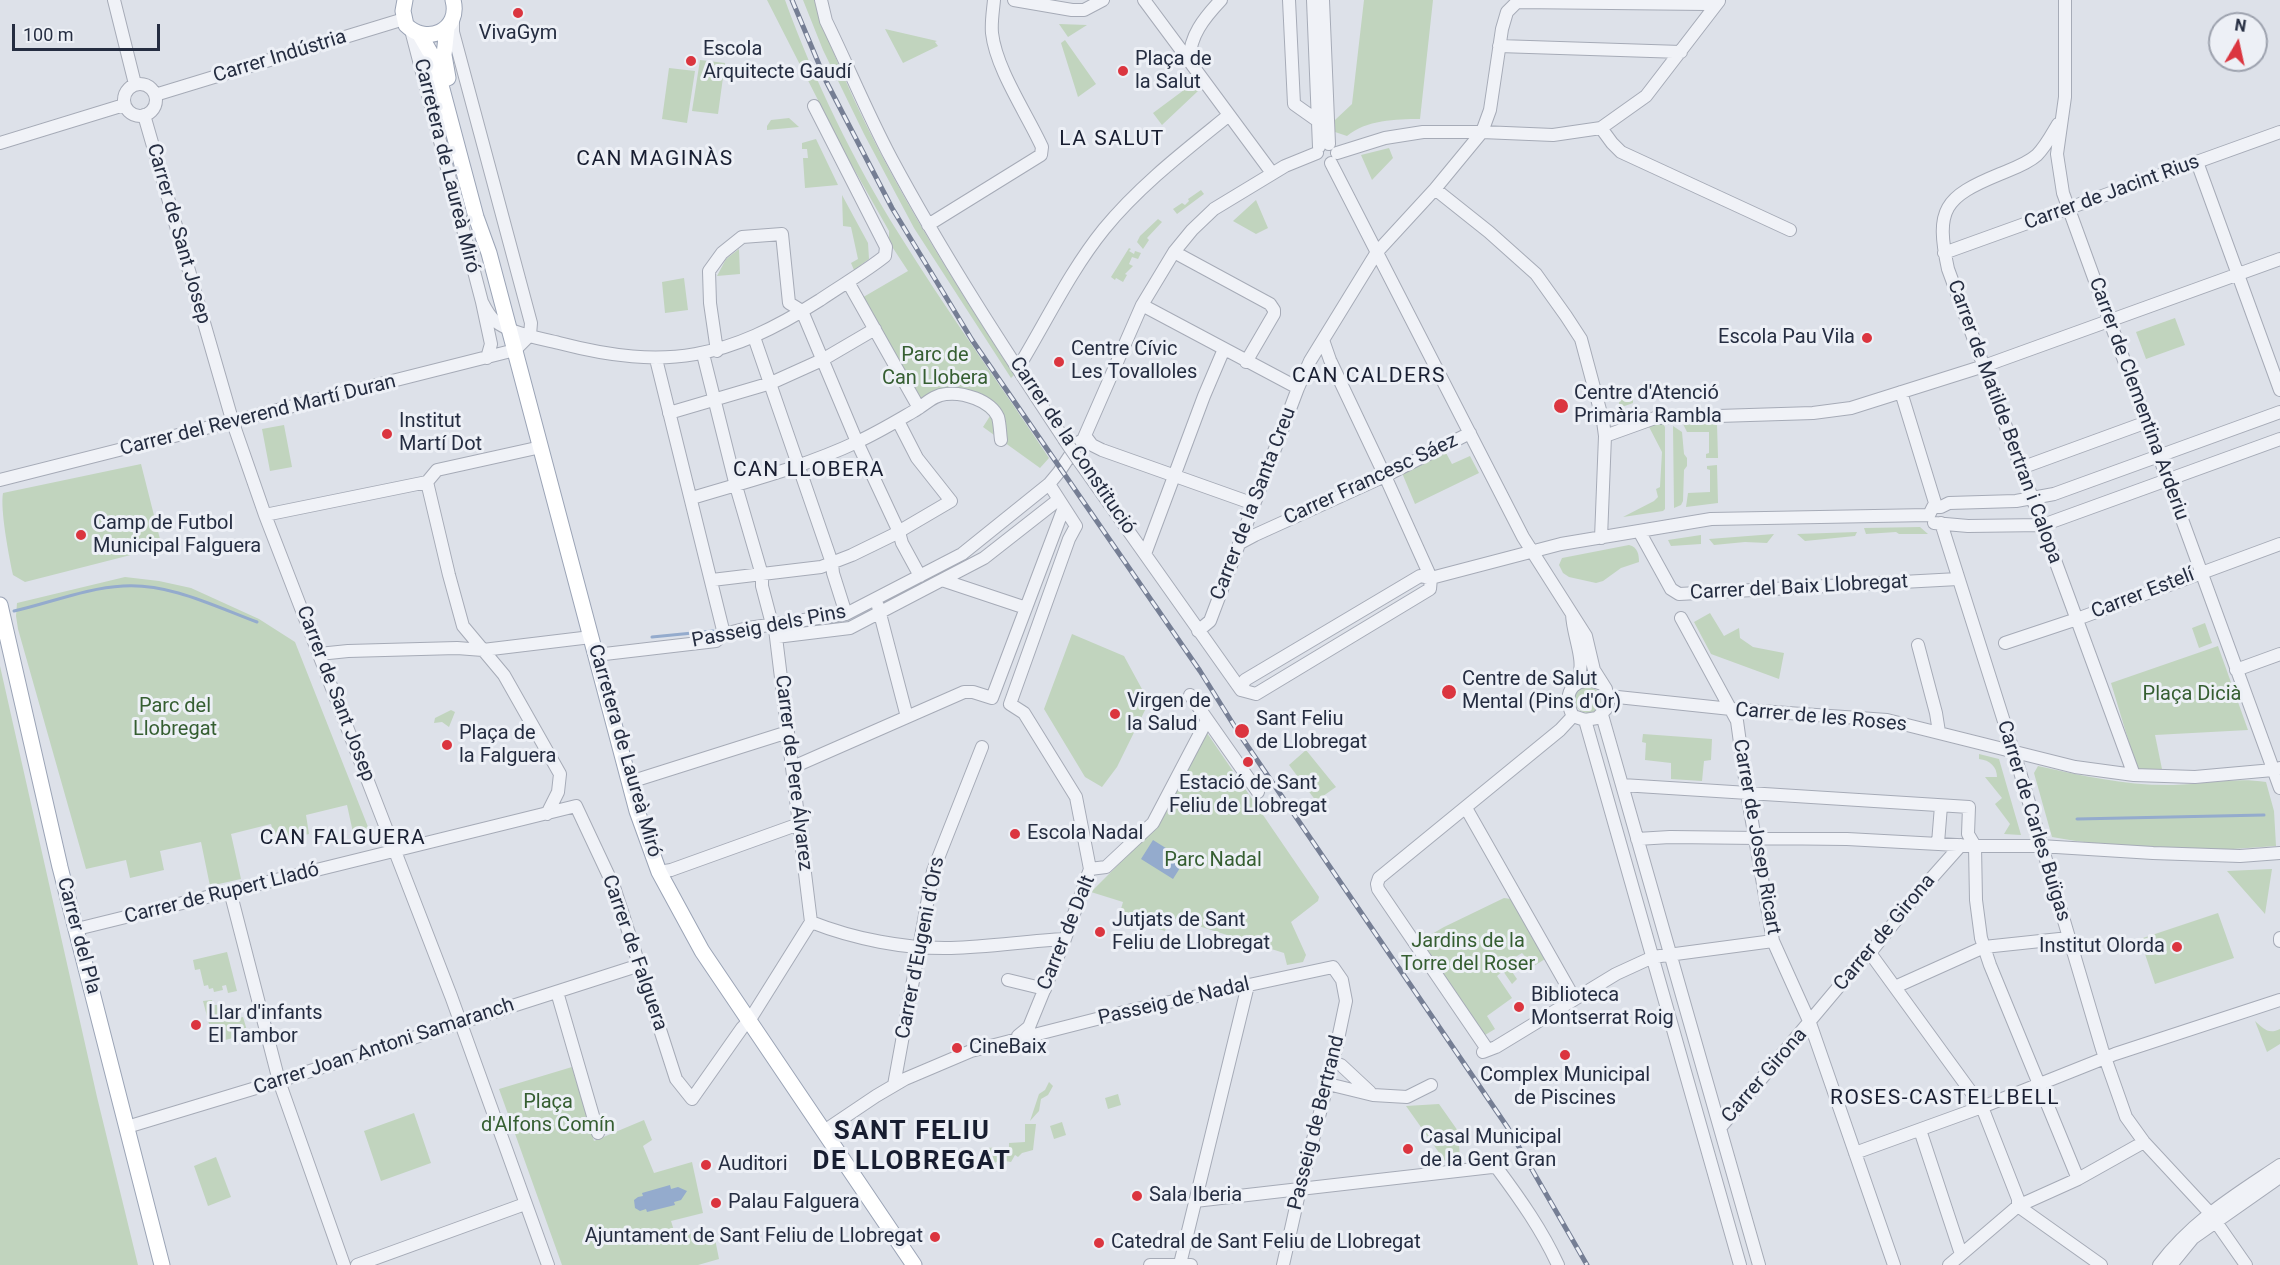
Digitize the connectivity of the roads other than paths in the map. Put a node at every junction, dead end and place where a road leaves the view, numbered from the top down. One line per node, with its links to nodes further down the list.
1 (114, 0): 21 (street)
2 (821, 0): 39 (street, Carrer de la Constitució)
3 (994, 0): 39 (street)
4 (1014, 0): 5 (street)
5 (1103, 0)
6 (1144, 0): 20 (street)
7 (1221, 0): 20 (street)
8 (1289, 0): 28 (street)
9 (1313, 0): 28 (street)
10 (1323, 0): 34 (street)
11 (2065, 0): 27 (street, Carrer de Clementina Arderiu)
12 (404, 1): 16 (main road)
13 (456, 1): 15 (main road)
14 (1715, 2): 17 (street); 18 (street)
15 (450, 24): 16 (main road); 19 (main road, Carretera de Laureà Miró); 31 (street, Carretera de Laureà Miró)
16 (412, 28): 22 (street, Carrer Indústria); 41 (main road, Carretera de Laureà Miró); 48 (street, Carretera de Laureà Miró)
17 (1498, 46): 18 (street); 32 (street)
18 (1681, 52): 29 (street)
19 (444, 61): 31 (street, Carretera de Laureà Miró); 41 (main road, Carretera de Laureà Miró)
20 (1190, 62): 26 (street)
21 (135, 84): 22 (street); 23 (street)
22 (155, 95): 25 (street)
23 (124, 105): 25 (street); 33 (street)
24 (814, 106): 47 (street)
25 (144, 115): 79 (street, Carrer de Sant Josep)
26 (1229, 115): 36 (street); 68 (street)
27 (2061, 118): 38 (street, Carrer de Clementina Arderiu); 44 (street, Carrer de Matilde Bertran i Calopa)
28 (1318, 121): 34 (street)
29 (1601, 128): 32 (street, Passeig dels Pins); 40 (street)
30 (2280, 132): 35 (street, Carrer de Jacint Rius)
31 (480, 133): 54 (street, Carretera de Laureà Miró)
32 (1478, 136): 34 (street, Passeig dels Pins); 37 (street, Carrer de la Santa Creu)
33 (0, 142)
34 (1327, 152): 36 (street, Passeig dels Pins); 43 (street)
35 (2197, 162): 38 (street, Carrer de Jacint Rius); 46 (street)
36 (1272, 173): 42 (street, Passeig dels Pins)
37 (1436, 189): 43 (street, Carrer de la Santa Creu); 81 (street)
38 (2069, 208): 44 (street, Carrer de Jacint Rius); 51 (street, Carrer de Clementina Arderiu)
39 (928, 225): 68 (street, Carrer de la Constitució)
40 (1790, 230)
41 (489, 252): 52 (main road, Carretera de Laureà Miró)
42 (1174, 252): 49 (street, Passeig dels Pins); 66 (street)
43 (1377, 252): 56 (street, Carrer de la Santa Creu); 80 (street)
44 (1944, 254): 67 (street, Carrer de Matilde Bertran i Calopa)
45 (2280, 259): 46 (street)
46 (2238, 274): 51 (street); 71 (street)
47 (848, 282): 50 (street); 53 (street)
48 (482, 302): 52 (street, Carretera de Laureà Miró); 62 (street, Carretera de Laureà Miró)
49 (1142, 305): 57 (street); 82 (street, Passeig dels Pins)
50 (802, 311): 55 (street); 59 (street); 64 (street)
51 (2110, 321): 67 (street); 78 (street, Carrer de Clementina Arderiu)
52 (509, 328): 54 (street); 58 (main road, Carretera de Laureà Miró)
53 (875, 329): 64 (street); 74 (street)
54 (530, 335): 58 (street); 63 (street)
55 (754, 337): 59 (street); 69 (street)
56 (1323, 340): 61 (street); 65 (street, Carrer de la Santa Creu)
57 (1224, 349): 66 (street); 90 (street)
58 (515, 350): 62 (street, Carrer del Reverend Martí Duran); 86 (main road, Carretera de Laureà Miró)
59 (717, 351): 60 (street)
60 (704, 354): 63 (street); 73 (street, Carrer de Pere Álvarez)
61 (1328, 357): 65 (street); 91 (street)
62 (487, 358): 79 (street, Carrer del Reverend Martí Duran)
63 (656, 359): 76 (street)
64 (822, 360): 69 (street); 85 (street)
65 (1310, 361): 70 (street, Carrer de la Santa Creu)
66 (1246, 362): 70 (street)
67 (1984, 366): 72 (street); 89 (street, Carrer de Matilde Bertran i Calopa)
68 (1018, 368): 113 (street, Carrer de la Constitució, bridge)
69 (771, 383): 73 (street); 88 (street)
70 (1298, 388): 99 (street, Carrer de la Santa Creu)
71 (2280, 390)
72 (1901, 392): 81 (street); 101 (street)
73 (715, 401): 76 (street); 96 (street, Carrer de Pere Álvarez)
74 (920, 408): 77 (street); 84 (street)
75 (2280, 412): 87 (street)
76 (669, 413): 97 (street)
77 (898, 421): 85 (street); 107 (street)
78 (2147, 422): 87 (street, Carrer de Clementina Arderiu); 89 (street)
79 (233, 423): 92 (street, Carrer del Reverend Martí Duran); 102 (street, Carrer de Sant Josep)
80 (1470, 434): 91 (street, Carrer Francesc Sáez); 112 (street)
81 (1605, 436): 108 (street)
82 (1086, 437): 90 (street); 95 (street, Passeig dels Pins)
83 (2280, 439): 93 (street)
84 (1001, 440)
85 (857, 442): 88 (street); 107 (street)
86 (541, 447): 94 (street); 133 (main road, Carretera de Laureà Miró)
87 (2159, 456): 93 (street, Carrer de Clementina Arderiu); 98 (street)
88 (800, 466): 96 (street); 114 (street)
89 (2021, 468): 98 (street, Carrer de Matilde Bertran i Calopa)
90 (1175, 476): 99 (street); 113 (street)
91 (1386, 476): 109 (street, Carrer Francesc Sáez); 118 (street)
92 (0, 480)
93 (2167, 480): 104 (street); 115 (street, Carrer de Clementina Arderiu)
94 (427, 482): 102 (street); 137 (street)
95 (1049, 484): 100 (street, Carrer de la Constitució); 117 (street, Passeig dels Pins)
96 (736, 486): 97 (street); 116 (street, Carrer de Pere Álvarez)
97 (692, 498): 120 (street)
98 (2032, 499): 101 (street); 104 (street, Carrer de Matilde Bertran i Calopa)
99 (1254, 504): 109 (street, Carrer de la Santa Creu)
100 (1061, 505): 121 (street, Passeig dels Pins); 124 (street); 176 (street, Carrer de la Constitució)
101 (1935, 509): 103 (street); 106 (street)
102 (265, 515): 138 (street, Carrer de Sant Josep)
103 (1941, 523): 105 (street); 111 (street, Carrer de Carles Buïgas)
104 (2043, 525): 105 (street); 129 (street, Carrer de Matilde Bertran i Calopa)
105 (1962, 526): 111 (street)
106 (1639, 531): 108 (street); 119 (street, Carrer del Baix Llobregat)
107 (899, 532): 114 (street); 117 (street)
108 (1600, 538): 112 (street)
109 (1240, 543): 131 (street, Carrer de la Santa Creu)
110 (2280, 544): 115 (street, Carrer Estelí)
111 (1949, 549): 119 (street, Carrer de Carles Buïgas)
112 (1533, 550): 118 (street); 127 (street)
113 (1145, 554): 131 (street, Carrer de la Constitució)
114 (832, 563): 116 (street); 126 (street)
115 (2201, 572): 129 (street, Carrer Estelí); 141 (street, Carrer de Clementina Arderiu)
116 (762, 575): 120 (street); 130 (street, Carrer de Pere Álvarez)
117 (921, 576): 122 (street, Passeig dels Pins)
118 (1431, 578): 131 (street, Carrer de la Constitució)
119 (1959, 579): 154 (street, Carrer de Carles Buïgas)
120 (712, 580): 132 (street)
121 (942, 580): 124 (street); 125 (street, Passeig dels Pins)
122 (876, 600): 125 (street); 126 (street, Passeig dels Pins)
123 (0, 605): 180 (main road, Carrer del Pla)
124 (1026, 608): 148 (street)
125 (880, 613): 134 (street, Passeig dels Pins); 148 (street)
126 (846, 614): 130 (street, Passeig dels Pins)
127 (1572, 614): 142 (street); 143 (street)
128 (1681, 618): 146 (street, Carrer de Josep Ricart)
129 (2077, 619): 135 (street, Carrer Estelí); 157 (street, Carrer de Matilde Bertran i Calopa)
130 (773, 623): 132 (street, Passeig dels Pins); 134 (street, Carrer de Pere Álvarez)
131 (1198, 631)
132 (724, 634): 140 (street, Passeig dels Pins)
133 (591, 637): 137 (street); 140 (main road, Carretera de Laureà Miró)
134 (776, 637): 151 (street, Carrer de Pere Álvarez)
135 (2005, 643)
136 (1918, 645): 152 (street)
137 (483, 650): 138 (street); 166 (street)
138 (319, 654): 174 (street, Carrer de Sant Josep)
139 (2280, 654): 141 (street)
140 (596, 655): 158 (main road, Carretera de Laureà Miró)
141 (2236, 670): 156 (street, Carrer de Clementina Arderiu)
142 (1578, 682): 143 (street); 149 (street)
143 (1602, 684): 145 (street)
144 (1190, 695): 150 (street)
145 (1608, 696): 146 (street, Carrer de les Roses); 147 (street)
146 (1731, 709): 152 (street, Carrer de les Roses); 162 (street, Carrer de Josep Ricart)
147 (1602, 715): 149 (street); 159 (street)
148 (907, 717): 155 (street)
149 (1579, 718): 165 (street); 188 (street)
150 (1207, 720): 161 (street); 176 (street, Carrer de Dalt)
151 (788, 732): 155 (street, Carrer de Pere Álvarez); 158 (street)
152 (1939, 732): 154 (street, Carrer de les Roses)
153 (982, 747): 184 (street, Carrer d'Eugeni d'Ors)
154 (2014, 753): 157 (street, Carrer de les Roses); 173 (street, Carrer de Carles Buïgas)
155 (793, 767): 167 (street, Carrer de Pere Álvarez)
156 (2276, 769): 157 (street, Carrer de les Roses); 160 (street, Carrer de Clementina Arderiu)
157 (2134, 776)
158 (630, 782): 177 (main road, Carretera de Laureà Miró)
159 (1622, 785): 162 (street); 168 (street)
160 (2280, 788)
161 (1257, 792)
162 (1747, 793): 164 (street); 169 (street, Carrer de Josep Ricart)
163 (576, 806): 166 (street, Carrer de Rupert Lladó); 189 (street, Carrer de Falguera)
164 (1941, 806): 170 (street); 172 (street)
165 (1466, 808): 196 (street); 196 (street)
166 (547, 814): 174 (street, Carrer de Rupert Lladó)
167 (799, 824): 177 (street); 179 (street, Carrer de Pere Álvarez)
168 (1637, 839): 169 (street); 187 (street)
169 (1755, 839): 170 (street); 183 (street, Carrer de Josep Ricart)
170 (1938, 843): 171 (street)
171 (1962, 845): 172 (street); 186 (street, Carrer de Girona)
172 (1975, 846): 173 (street); 185 (street)
173 (2040, 846): 175 (street); 181 (street, Carrer de Carles Buïgas)
174 (395, 851): 178 (street, Carrer de Rupert Lladó); 199 (street, Carrer de Sant Josep)
175 (2280, 853)
176 (1090, 869): 182 (street, Carrer de Dalt)
177 (659, 872): 198 (main road, Carretera de Laureà Miró)
178 (230, 891): 180 (street, Carrer de Rupert Lladó); 204 (street)
179 (811, 922): 184 (street); 198 (street)
180 (77, 929): 211 (main road, Carrer del Pla)
181 (2069, 938): 185 (street); 202 (street, Carrer de Carles Buïgas)
182 (1065, 939): 184 (street); 194 (street, Carrer de Dalt)
183 (1773, 941): 187 (street); 200 (street, Carrer de Josep Ricart)
184 (920, 946): 207 (street, Carrer d'Eugeni d'Ors)
185 (1984, 947): 193 (street); 206 (street)
186 (1870, 953): 193 (street); 200 (street, Carrer de Girona)
187 (1670, 954): 188 (street); 212 (street)
188 (1653, 957): 196 (street); 237 (street)
189 (640, 965): 195 (street, Carrer Joan Antoni Samaranch); 198 (street, Carrer de Falguera)
190 (1008, 980): 194 (street)
191 (1342, 980): 192 (street, Passeig de Nadal); 203 (street, Passeig de Bertrand)
192 (1248, 984): 201 (street, Passeig de Nadal); 222 (street)
193 (1895, 987): 210 (street)
194 (1045, 989): 201 (street, Carrer de Dalt)
195 (557, 992): 199 (street, Carrer Joan Antoni Samaranch); 215 (street)
196 (1574, 998)
197 (2280, 1000): 202 (street)
198 (752, 1016): 214 (main road, Carretera de Laureà Miró)
199 (462, 1023): 204 (street, Carrer Joan Antoni Samaranch); 223 (street, Carrer de Sant Josep)
200 (1810, 1023): 212 (street, Carrer Girona); 217 (street, Carrer de Josep Ricart)
201 (1015, 1039): 207 (street, Passeig de Nadal)
202 (2105, 1059): 206 (street); 216 (street, Carrer de Carles Buïgas)
203 (1333, 1063): 205 (street, Passeig de Bertrand); 209 (street)
204 (279, 1081): 211 (street, Carrer Joan Antoni Samaranch); 229 (street)
205 (1328, 1084): 209 (street); 221 (street, Passeig de Bertrand)
206 (2040, 1084): 210 (street); 220 (street)
207 (894, 1085): 214 (street, Passeig de Nadal)
208 (1431, 1085): 209 (street)
209 (1373, 1095)
210 (1982, 1107): 213 (street); 224 (street)
211 (127, 1127): 228 (main road, Carrer del Pla)
212 (1720, 1128): 238 (street)
213 (1920, 1130): 217 (street); 226 (street)
214 (824, 1131): 232 (main road, Carretera de Laureà Miró)
215 (598, 1133)
216 (2144, 1142): 220 (street); 225 (street, Carrer de Carles Buïgas)
217 (1855, 1153): 239 (street, Carrer de Josep Ricart)
218 (2280, 1165): 225 (street)
219 (2280, 1177): 225 (street)
220 (2078, 1179): 224 (street)
221 (1300, 1189): 222 (street); 235 (street, Passeig de Bertrand); 236 (street)
222 (1195, 1201): 227 (street)
223 (525, 1204): 230 (street); 231 (street, Carrer de Sant Josep)
224 (2018, 1206): 226 (street); 241 (street)
225 (2212, 1217): 242 (street); 243 (street); 244 (street, Carrer de Carles Buïgas)
226 (1961, 1254): 240 (street)
227 (1180, 1264): 233 (street); 234 (street)
228 (162, 1265)
229 (344, 1265)
230 (357, 1265)
231 (548, 1265)
232 (914, 1265)
233 (1150, 1265)
234 (1191, 1265)
235 (1283, 1265)
236 (1558, 1265)
237 (1740, 1265)
238 (1759, 1265)
239 (1894, 1265)
240 (1949, 1265)
241 (2101, 1265)
242 (2159, 1265)
243 (2171, 1265)
244 (2246, 1265)

